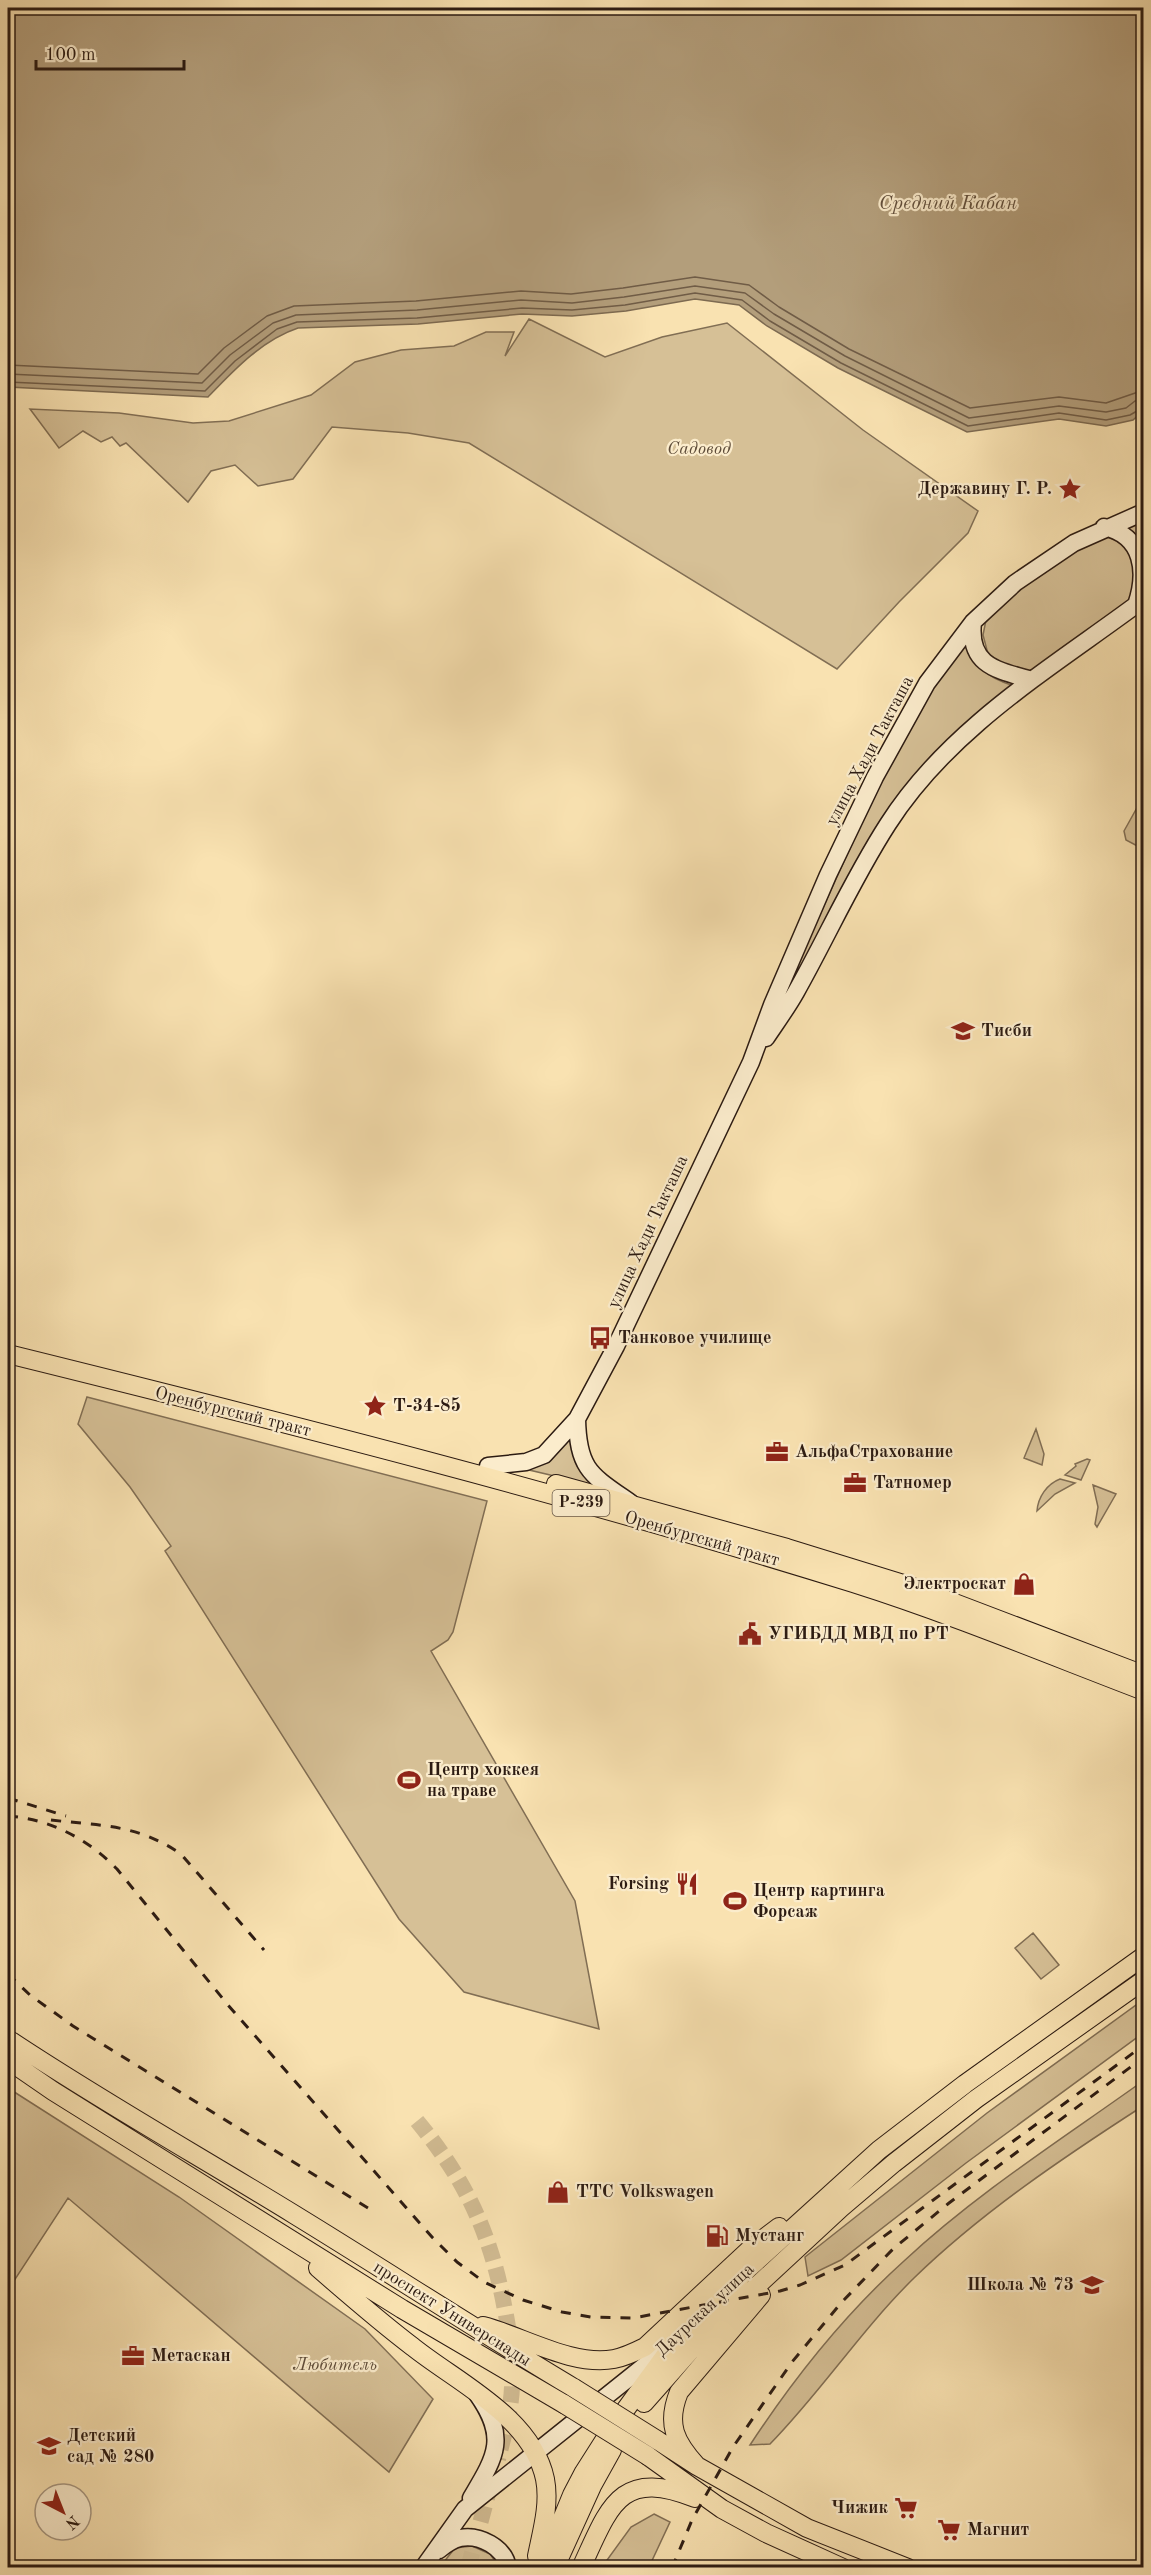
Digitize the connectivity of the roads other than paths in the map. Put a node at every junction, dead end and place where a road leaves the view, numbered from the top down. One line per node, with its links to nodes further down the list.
1 (1143, 512): 2 (street, улица Хади Такташа)
2 (1104, 527): 3 (street); 4 (street, улица Хади Такташа)
3 (1140, 602): 5 (street, улица Хади Такташа)
4 (973, 622): 5 (street); 6 (street, улица Хади Такташа)
5 (1032, 680): 6 (street, улица Хади Такташа)
6 (751, 1062): 9 (street, улица Хади Такташа)
7 (8, 1345): 10 (main road, Оренбургский тракт / Р-239)
8 (8, 1354): 13 (main road, Оренбургский тракт / Р-239)
9 (577, 1419): 10 (street, улица Хади Такташа); 11 (street)
10 (488, 1466): 11 (main road, Оренбургский тракт / Р-239)
11 (631, 1503): 12 (main road, Оренбургский тракт / Р-239)
12 (1143, 1675)
13 (1143, 1690)
14 (1143, 1956): 18 (main road, Даурская улица)
15 (1143, 1980): 19 (main road, Даурская улица)
16 (8, 2039): 22 (main road, проспект Универсиады)
17 (8, 2060): 21 (main road, проспект Универсиады)
18 (965, 2084): 19 (street); 20 (main road, Даурская улица)
19 (976, 2100): 20 (main road, Даурская улица)
20 (836, 2201): 22 (main road); 23 (main road, Даурская улица); 28 (main road); 35 (main road)
21 (274, 2230): 24 (main road); 25 (main road, проспект Универсиады)
22 (459, 2319): 25 (main road, проспект Универсиады)
23 (675, 2342): 27 (street, Даурская улица); 34 (main road)
24 (474, 2390): 27 (main road); 29 (street)
25 (569, 2396): 26 (main road, проспект Универсиады, bridge)
26 (652, 2448): 28 (main road, проспект Универсиады); 30 (main road, проспект Универсиады)
27 (535, 2451): 29 (street, Даурская улица); 33 (main road)
28 (697, 2466): 38 (main road, проспект Универсиады)
29 (465, 2509): 31 (street, Даурская улица)
30 (722, 2509): 36 (main road); 37 (main road, проспект Универсиады)
31 (426, 2563): 32 (street)
32 (508, 2568)
33 (535, 2568)
34 (542, 2568)
35 (555, 2568)
36 (581, 2568)
37 (843, 2568)
38 (908, 2568)

